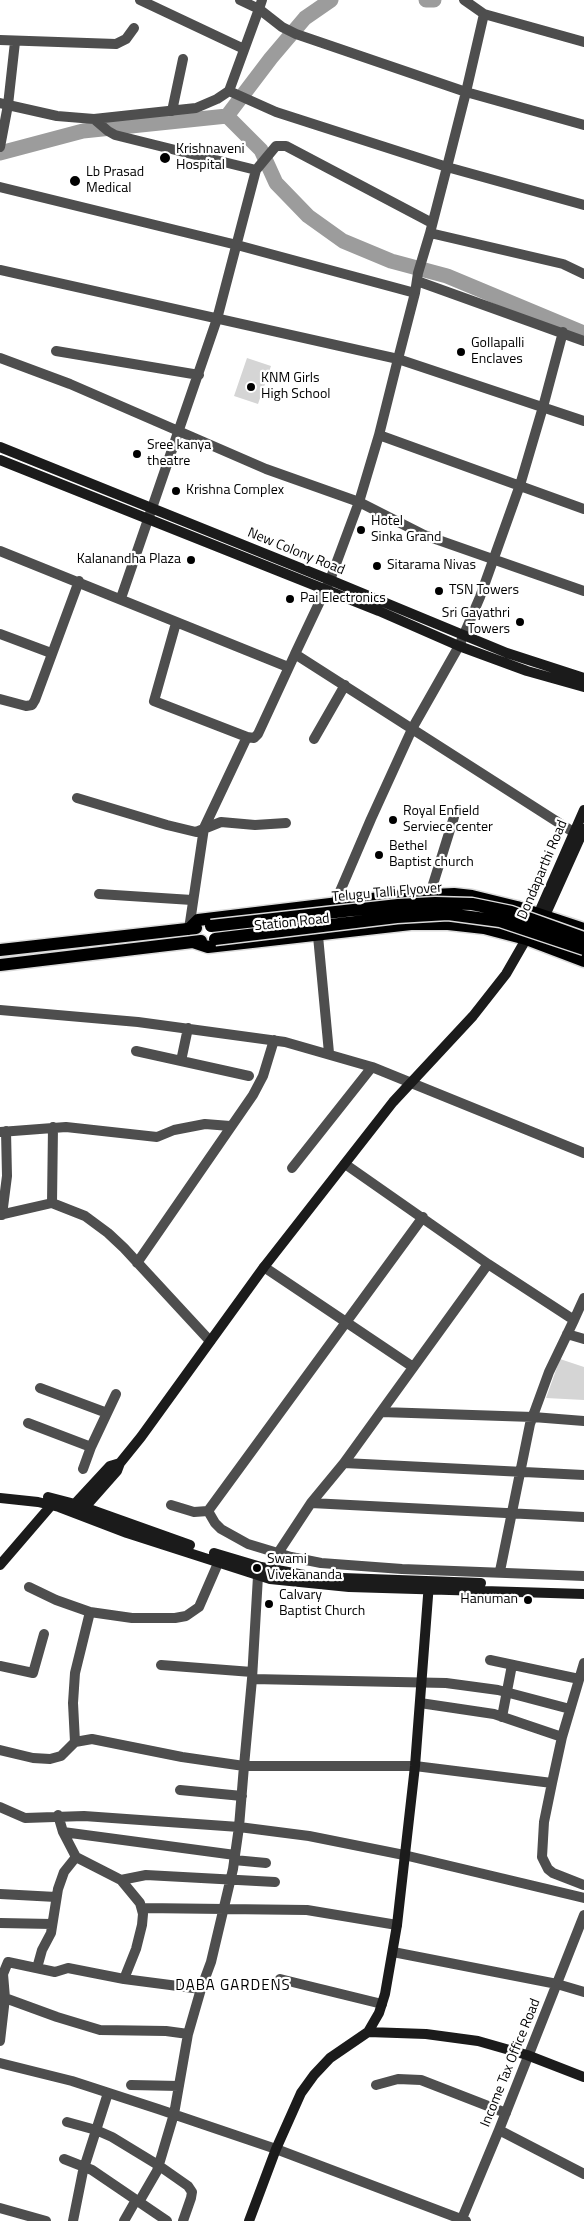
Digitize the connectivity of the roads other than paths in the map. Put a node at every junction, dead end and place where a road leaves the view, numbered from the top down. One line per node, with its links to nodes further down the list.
1 (140, 0): 10 (street)
2 (240, 0): 4 (street)
3 (464, 0): 5 (street)
4 (261, 5): 10 (street); 13 (street)
5 (484, 14): 9 (street); 13 (street)
6 (134, 28): 8 (street)
7 (0, 40): 8 (street)
8 (14, 42): 14 (street)
9 (584, 42)
10 (244, 49): 12 (street)
11 (183, 59): 15 (street)
12 (231, 92): 15 (street); 20 (street)
13 (466, 92): 17 (street); 20 (street)
14 (4, 104): 16 (street); 18 (street)
15 (172, 111): 16 (street)
16 (96, 121): 19 (street)
17 (584, 125)
18 (1, 142)
19 (258, 167): 23 (street); 24 (street)
20 (447, 167): 22 (street); 23 (street)
21 (0, 187): 24 (street)
22 (584, 205)
23 (431, 228): 26 (street); 27 (street)
24 (237, 245): 28 (street); 29 (street)
25 (0, 270): 29 (street)
26 (584, 274)
27 (417, 277): 28 (street); 30 (street)
28 (415, 293): 34 (street)
29 (217, 319): 34 (street); 35 (street)
30 (563, 332): 31 (street); 36 (street)
31 (584, 341)
32 (56, 351): 35 (street)
33 (0, 358): 38 (street)
34 (398, 359): 36 (street); 39 (street)
35 (199, 375): 38 (street)
36 (543, 407): 37 (street); 42 (street)
37 (584, 421)
38 (180, 431): 43 (street); 45 (street)
39 (379, 435): 42 (street); 43 (street)
40 (0, 447): 45 (main road, New Colony Road)
41 (0, 460): 45 (main road, New Colony Road)
42 (520, 485): 44 (street); 47 (street)
43 (359, 502): 47 (street); 48 (street)
44 (584, 509)
45 (149, 513): 48 (main road, New Colony Road); 50 (main road, New Colony Road); 52 (street)
46 (0, 551): 49 (street)
47 (494, 560): 51 (street); 55 (street)
48 (330, 580): 50 (street); 55 (main road, New Colony Road)
49 (79, 582): 52 (street); 57 (street)
50 (326, 590): 56 (main road, New Colony Road); 58 (street)
51 (584, 591)
52 (121, 598): 53 (street)
53 (176, 623): 59 (street); 65 (street)
54 (0, 634): 57 (street)
55 (464, 635): 56 (street); 60 (main road, New Colony Road)
56 (459, 646): 62 (main road, New Colony Road); 64 (street)
57 (51, 653): 63 (street)
58 (295, 654): 59 (street); 61 (street)
59 (288, 667): 65 (street)
60 (584, 678)
61 (345, 685): 64 (street); 66 (street)
62 (584, 688)
63 (0, 699)
64 (413, 727): 72 (street); 76 (street)
65 (247, 737): 71 (street)
66 (314, 739)
67 (77, 798): 71 (street)
68 (584, 810): 72 (main road, Dondaparthi Road)
69 (454, 817): 74 (street)
70 (286, 823): 71 (street)
71 (204, 828): 75 (street)
72 (579, 833): 77 (main road, Dondaparthi Road)
73 (99, 894): 75 (street)
74 (430, 894): 76 (main road); 77 (main road)
75 (192, 900): 78 (street)
76 (335, 903): 78 (main road)
77 (541, 914): 79 (main road); 82 (main road, Dondaparthi Road)
78 (189, 929): 81 (main road, Telugu Talli Flyover, bridge); 85 (main road)
79 (584, 929)
80 (318, 936): 82 (main road, Station Road); 83 (main road, Station Road); 92 (street)
81 (584, 938)
82 (526, 939): 86 (main road, Station Road); 96 (main road, Dondaparthi Road)
83 (193, 942): 84 (main road, Telugu Talli Flyover, bridge); 87 (main road, Station Road)
84 (584, 949)
85 (0, 950)
86 (584, 961)
87 (0, 965)
88 (0, 1010): 89 (street)
89 (188, 1028): 90 (street); 93 (street)
90 (274, 1040): 92 (street); 97 (street)
91 (136, 1051): 93 (street)
92 (329, 1053): 94 (street)
93 (181, 1062): 95 (street)
94 (372, 1067): 96 (street); 102 (street)
95 (249, 1076)
96 (412, 1082): 100 (street); 101 (main road, Dondaparthi Road)
97 (230, 1126): 98 (street); 107 (street)
98 (53, 1127): 99 (street); 104 (street)
99 (3, 1132): 103 (street)
100 (584, 1154)
101 (345, 1164): 106 (street); 109 (main road, Dondaparthi Road)
102 (292, 1168)
103 (4, 1177): 105 (street)
104 (52, 1203): 105 (street); 107 (street)
105 (1, 1215)
106 (423, 1217): 108 (street); 112 (street)
107 (137, 1263): 115 (street)
108 (488, 1264): 111 (street); 116 (street)
109 (264, 1267): 112 (street); 115 (main road, Dondaparthi Road)
110 (584, 1298): 111 (street)
111 (574, 1320): 113 (street)
112 (346, 1322): 116 (street); 135 (street)
113 (567, 1334): 114 (street); 121 (street)
114 (584, 1339)
115 (210, 1340): 134 (main road, Dondaparthi Road)
116 (412, 1367): 119 (street)
117 (40, 1388): 120 (street)
118 (116, 1394): 120 (street)
119 (381, 1412): 121 (street); 125 (street)
120 (107, 1413): 124 (street)
121 (533, 1417): 122 (street); 127 (street)
122 (584, 1421)
123 (28, 1423): 124 (street)
124 (91, 1446): 126 (street)
125 (344, 1463): 127 (street); 132 (street)
126 (83, 1469)
127 (519, 1471): 128 (street); 136 (street)
128 (584, 1475)
129 (0, 1491): 131 (main road)
130 (0, 1498): 131 (main road)
131 (51, 1501): 134 (main road); 140 (main road)
132 (311, 1503): 136 (street); 138 (street)
133 (171, 1505): 135 (street)
134 (77, 1509): 139 (main road); 144 (main road)
135 (208, 1511): 138 (street)
136 (510, 1514): 137 (street); 141 (street)
137 (584, 1517)
138 (278, 1553): 141 (street)
139 (219, 1561): 142 (main road); 148 (street)
140 (0, 1565)
141 (500, 1571): 143 (street)
142 (258, 1576): 144 (main road); 155 (street)
143 (584, 1576)
144 (429, 1586): 146 (main road); 147 (main road); 157 (main road)
145 (29, 1587): 148 (street)
146 (584, 1588)
147 (584, 1594)
148 (90, 1612): 163 (street)
149 (44, 1634): 154 (street)
150 (490, 1660): 153 (street)
151 (584, 1663): 156 (street)
152 (161, 1665): 155 (street)
153 (512, 1665): 156 (street); 158 (street)
154 (0, 1666)
155 (252, 1675): 157 (street); 165 (street)
156 (579, 1679): 160 (street)
157 (423, 1682): 158 (street); 159 (main road)
158 (507, 1692): 160 (street); 161 (street)
159 (420, 1703): 161 (street); 166 (main road)
160 (570, 1709): 162 (street)
161 (502, 1717): 162 (street)
162 (562, 1737): 167 (street)
163 (75, 1742): 164 (street); 165 (street)
164 (0, 1750)
165 (244, 1766): 166 (street); 169 (street)
166 (415, 1766): 167 (street); 174 (main road)
167 (552, 1783): 181 (street)
168 (180, 1790): 169 (street)
169 (242, 1796): 172 (street)
170 (0, 1807): 171 (street)
171 (58, 1815): 172 (street); 173 (street)
172 (239, 1827): 174 (street); 176 (street)
173 (63, 1832): 175 (street); 176 (street)
174 (404, 1855): 184 (street); 190 (main road)
175 (76, 1857): 179 (street); 183 (street)
176 (235, 1858): 177 (street); 178 (street)
177 (266, 1863)
178 (231, 1878): 179 (street); 180 (street); 186 (street)
179 (121, 1880): 185 (street)
180 (275, 1882)
181 (584, 1885)
182 (0, 1894): 183 (street)
183 (56, 1898): 189 (street)
184 (584, 1898)
185 (142, 1908): 186 (street); 195 (street)
186 (223, 1910): 190 (street); 198 (street)
187 (584, 1915): 197 (street, Income Tax Office Road)
188 (0, 1923): 189 (street)
189 (52, 1924): 193 (street)
190 (397, 1925): 191 (main road)
191 (393, 1952): 197 (street); 201 (main road)
192 (4, 1960): 193 (street); 194 (street)
193 (37, 1968): 195 (street)
194 (1, 1974): 200 (street)
195 (124, 1979): 198 (street)
196 (280, 1979): 201 (street)
197 (557, 1984): 199 (street); 205 (street, Income Tax Office Road)
198 (201, 1988): 203 (street)
199 (584, 1992)
200 (4, 1998): 203 (street); 204 (street)
201 (382, 2004): 202 (main road)
202 (368, 2032): 205 (main road); 217 (main road)
203 (188, 2034): 210 (street)
204 (0, 2041)
205 (528, 2055): 207 (main road); 212 (street, Income Tax Office Road)
206 (0, 2063): 211 (street)
207 (584, 2076)
208 (131, 2085): 210 (street)
209 (376, 2085): 212 (street)
210 (179, 2086): 213 (street)
211 (108, 2093): 213 (street); 215 (street)
212 (506, 2113): 216 (street, Income Tax Office Road)
213 (174, 2114): 217 (street); 219 (street)
214 (67, 2122): 215 (street)
215 (96, 2130): 219 (street); 220 (street)
216 (499, 2130): 221 (street); 224 (street, Income Tax Office Road)
217 (276, 2149): 224 (street); 230 (main road)
218 (64, 2159): 220 (street)
219 (158, 2165): 222 (street); 229 (street)
220 (85, 2166): 222 (street); 226 (street)
221 (584, 2174)
222 (138, 2201): 227 (street); 228 (street)
223 (0, 2208): 225 (street)
224 (463, 2220)
225 (46, 2221)
226 (73, 2221)
227 (124, 2221)
228 (167, 2221)
229 (184, 2221)
230 (249, 2221)

